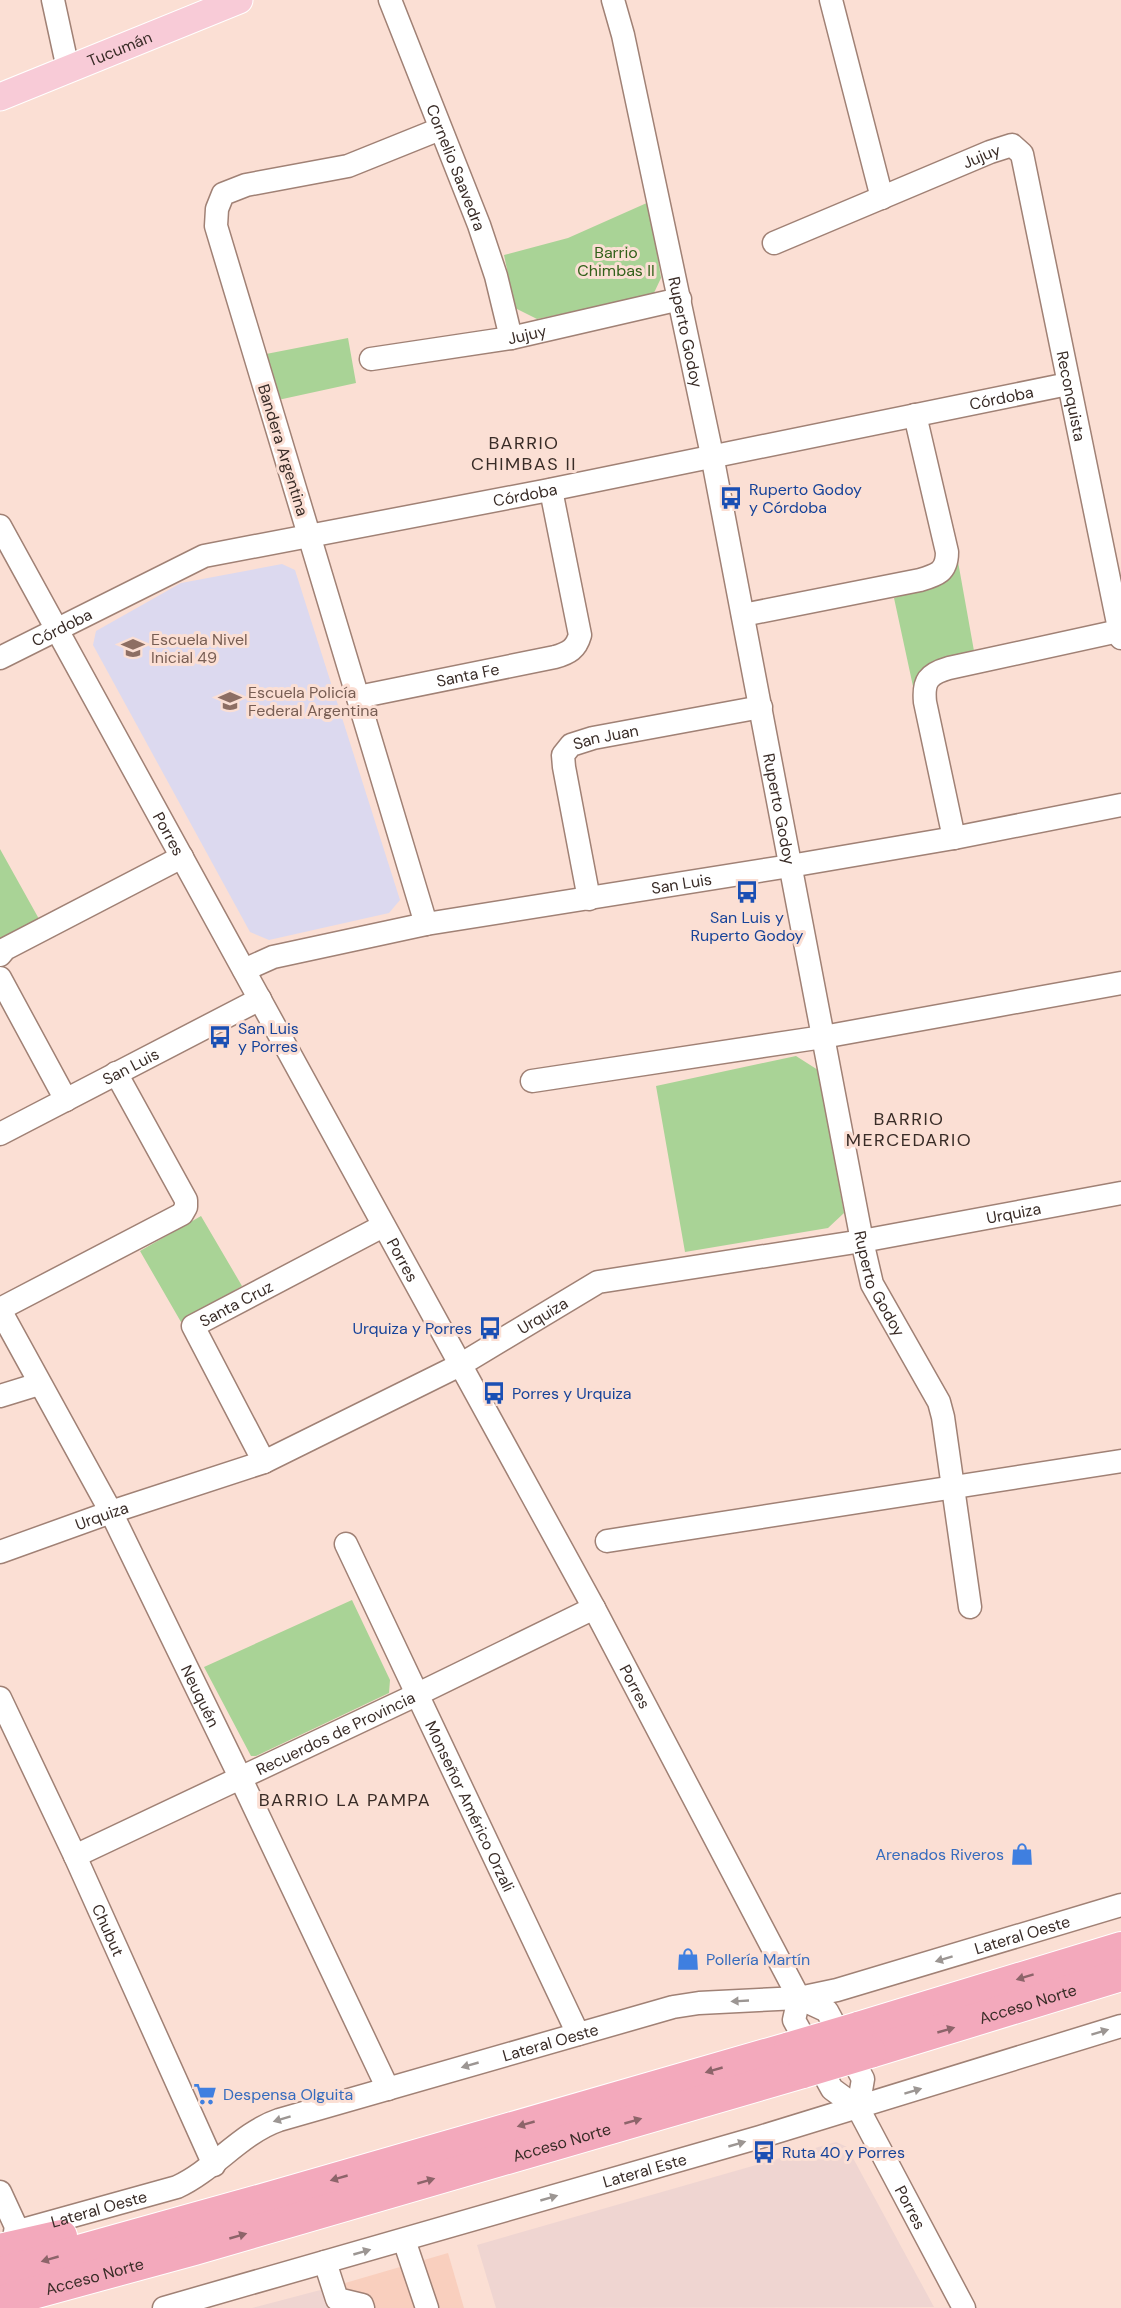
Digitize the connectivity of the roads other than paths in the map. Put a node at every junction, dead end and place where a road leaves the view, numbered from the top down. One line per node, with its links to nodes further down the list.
1 (53, 0): 6 (street)
2 (239, 0): 6 (main road, Tucumán)
3 (390, 0): 8 (street, Cornelio Saavedra)
4 (613, 0): 12 (street, Ruperto Godoy)
5 (831, 0): 10 (street)
6 (68, 69): 7 (main road, Tucumán)
7 (0, 97)
8 (440, 129): 13 (street, Cornelio Saavedra); 20 (street, Bandera Argentina)
9 (1022, 154): 10 (street, Jujuy); 15 (street, Reconquista)
10 (882, 198): 11 (street, Jujuy)
11 (774, 243)
12 (680, 299): 13 (street, Jujuy); 17 (street, Ruperto Godoy)
13 (511, 338): 14 (street, Jujuy)
14 (371, 359)
15 (1068, 384): 16 (street, Córdoba); 23 (street, Reconquista)
16 (915, 415): 17 (street, Córdoba); 21 (street)
17 (712, 455): 18 (street, Córdoba); 21 (street, Ruperto Godoy)
18 (551, 490): 20 (street, Córdoba); 25 (street, Santa Fe)
19 (0, 526): 22 (street, Porres)
20 (309, 537): 22 (street, Córdoba); 25 (street, Bandera Argentina)
21 (743, 615): 26 (street, Ruperto Godoy)
22 (58, 629): 24 (street, Córdoba); 29 (street, Porres)
23 (1120, 634): 28 (street)
24 (0, 658)
25 (358, 697): 32 (street, Bandera Argentina)
26 (760, 707): 30 (street, Ruperto Godoy); 31 (street, San Juan)
27 (1121, 805): 28 (street, San Luis)
28 (954, 838): 30 (street, San Luis)
29 (182, 857): 33 (street); 34 (street, Porres)
30 (790, 866): 31 (street, San Luis); 38 (street, Ruperto Godoy)
31 (589, 899): 32 (street, San Luis)
32 (426, 924): 34 (street, San Luis)
33 (0, 955)
34 (244, 970): 37 (street, Porres)
35 (0, 978): 41 (street)
36 (1121, 983): 38 (street)
37 (260, 999): 39 (street, San Luis); 44 (street, Porres)
38 (823, 1037): 40 (street); 45 (street, Ruperto Godoy)
39 (116, 1073): 41 (street, San Luis); 46 (street)
40 (532, 1082)
41 (66, 1100): 42 (street, San Luis)
42 (0, 1134)
43 (1121, 1193): 45 (street, Urquiza)
44 (383, 1226): 47 (street, Porres); 51 (street, Santa Cruz)
45 (862, 1240): 47 (street, Urquiza); 52 (street, Ruperto Godoy)
46 (0, 1309): 48 (street, Neuquén)
47 (460, 1365): 51 (street, Urquiza); 58 (street, Porres)
48 (39, 1384): 49 (street); 53 (street, Neuquén)
49 (0, 1396)
50 (1121, 1461): 52 (street)
51 (264, 1462): 53 (street, Urquiza)
52 (953, 1487): 54 (street); 57 (street, Ruperto Godoy)
53 (111, 1512): 56 (street, Urquiza); 61 (street, Neuquén)
54 (607, 1541)
55 (346, 1544): 59 (street, Monseñor Américo Orzali)
56 (0, 1552)
57 (970, 1607)
58 (594, 1608): 59 (street, Recuerdos de Provincia); 69 (street, Porres)
59 (418, 1694): 61 (street, Recuerdos de Provincia); 72 (street, Monseñor Américo Orzali)
60 (0, 1698): 62 (street, Chubut)
61 (240, 1777): 62 (street, Recuerdos de Provincia); 75 (street, Neuquén)
62 (75, 1856): 77 (street, Chubut)
63 (1121, 1905): 69 (street, Lateral Oeste, one-way to 69)
64 (1121, 1944): 66 (highway)
65 (1121, 1948): 66 (highway, Acceso Norte)
66 (1072, 1963): 73 (highway, Acceso Norte, one-way to 73)
67 (1121, 1975): 70 (highway, Acceso Norte)
68 (1121, 1988): 70 (highway)
69 (799, 1998): 72 (street, Lateral Oeste, one-way to 72); 76 (street, Porres); 76 (street)
70 (996, 2015): 73 (highway, Acceso Norte, one-way to 70)
71 (1121, 2026): 76 (street, Lateral Este, one-way to 71)
72 (578, 2034): 75 (street, Lateral Oeste, one-way to 75)
73 (864, 2040): 74 (highway, Acceso Norte, bridge)
74 (797, 2060): 79 (highway, Acceso Norte, one-way to 79); 82 (highway, Acceso Norte, one-way to 74)
75 (388, 2089): 77 (street, Lateral Oeste, one-way to 77)
76 (858, 2108): 81 (street, Lateral Este, one-way to 76); 90 (street, Porres)
77 (214, 2165): 80 (street, Lateral Oeste)
78 (0, 2192): 80 (street)
79 (280, 2196): 80 (highway); 84 (highway, Acceso Norte, one-way to 84)
80 (6, 2239)
81 (404, 2240): 83 (street, Lateral Este, one-way to 81); 89 (street)
82 (194, 2249): 85 (highway, Acceso Norte); 87 (highway)
83 (325, 2262): 86 (street, Lateral Este); 88 (street)
84 (0, 2273)
85 (0, 2302)
86 (173, 2307)
87 (50, 2308)
88 (363, 2308)
89 (427, 2308)
90 (964, 2308)

